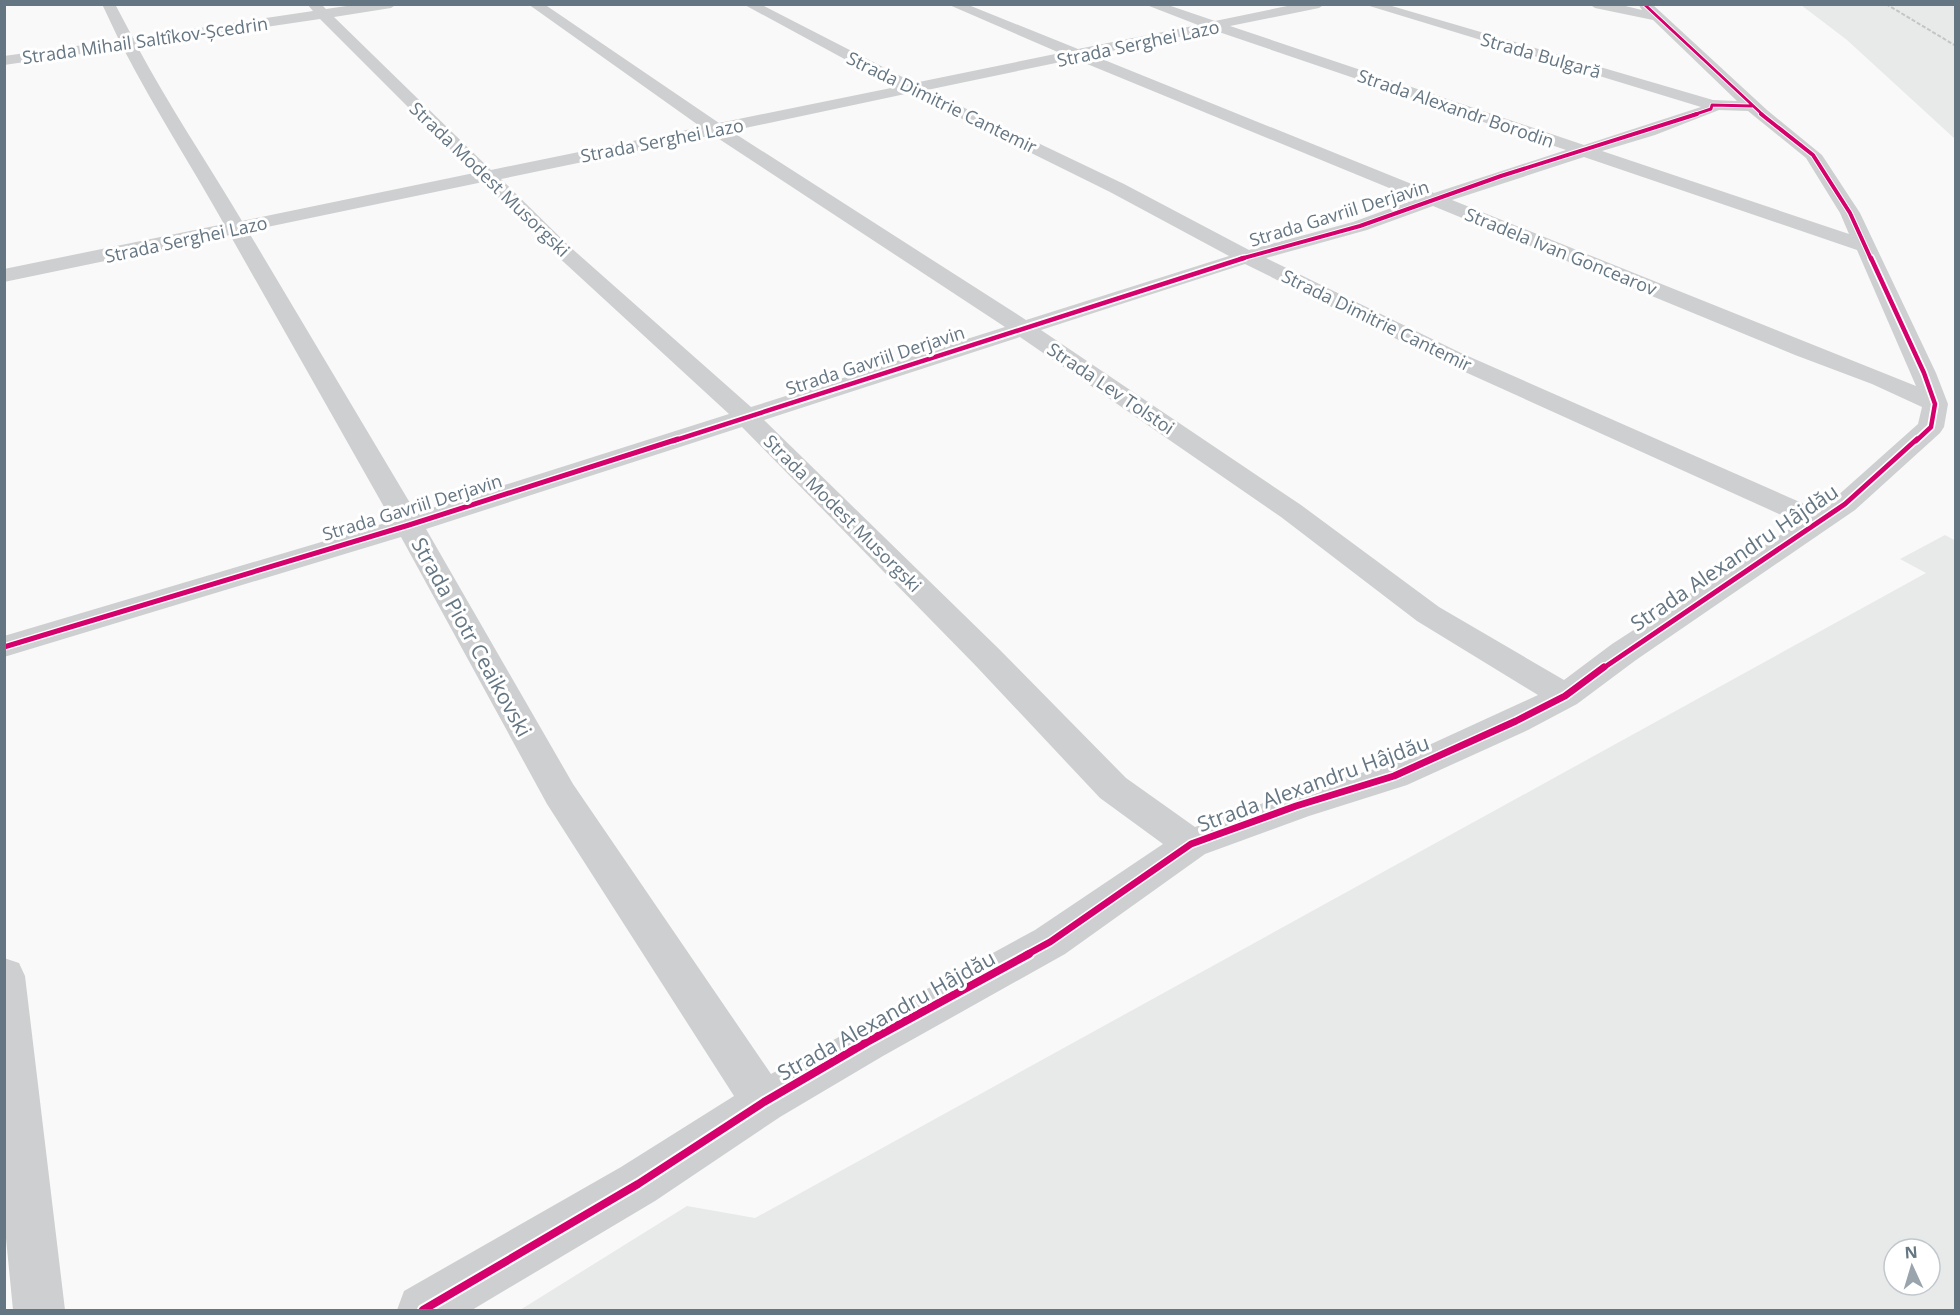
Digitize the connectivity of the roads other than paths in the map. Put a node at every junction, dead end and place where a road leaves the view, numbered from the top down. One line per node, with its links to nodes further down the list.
1 (108, 4): 13 (street, Strada Piotr Ceaikovski)
2 (391, 4): 10 (street, Strada Mihail Saltîkov-Șcedrin)
3 (534, 4): 19 (street, Strada Lev Tolstoi)
4 (749, 4): 16 (street, Strada Dimitrie Cantemir)
5 (953, 4): 14 (street, Stradela Ivan Goncearov)
6 (1150, 4): 12 (street, Strada Alexandr Borodin)
7 (1319, 4): 12 (street, Strada Serghei Lazo)
8 (1369, 4): 17 (street, Strada Bulgară)
9 (1595, 4): 11 (street)
10 (318, 9): 13 (street, Strada Mihail Saltîkov-Șcedrin); 21 (street, Strada Modest Musorgski)
11 (1651, 11): 18 (street)
12 (1214, 27): 14 (street, Strada Serghei Lazo); 20 (street, Strada Alexandr Borodin)
13 (127, 43): 15 (street, Strada Mihail Saltîkov-Șcedrin); 23 (street, Strada Piotr Ceaikovski)
14 (1077, 56): 16 (street, Strada Serghei Lazo); 22 (street, Stradela Ivan Goncearov)
15 (4, 60)
16 (913, 89): 19 (street, Strada Serghei Lazo); 25 (street, Strada Dimitrie Cantemir)
17 (1712, 105): 18 (street, Strada Gavriil Derjavin); 20 (street, Strada Gavriil Derjavin)
18 (1752, 105): 24 (street)
19 (716, 129): 21 (street, Strada Serghei Lazo); 27 (street, Strada Lev Tolstoi)
20 (1581, 151): 22 (street, Strada Gavriil Derjavin); 24 (street, Strada Alexandr Borodin)
21 (488, 177): 23 (street, Strada Serghei Lazo); 29 (street, Strada Modest Musorgski)
22 (1434, 200): 25 (street, Strada Gavriil Derjavin); 28 (street, Stradela Ivan Goncearov)
23 (237, 229): 26 (street, Strada Serghei Lazo); 31 (street, Strada Piotr Ceaikovski)
24 (1866, 246): 28 (street)
25 (1247, 257): 27 (street, Strada Gavriil Derjavin); 30 (street, Strada Dimitrie Cantemir)
26 (4, 276)
27 (1023, 328): 29 (street, Strada Gavriil Derjavin); 33 (street, Strada Lev Tolstoi)
28 (1935, 404): 30 (street, Strada Alexandru Hâjdău)
29 (747, 417): 31 (street, Strada Gavriil Derjavin); 34 (street, Strada Modest Musorgski)
30 (1820, 522): 33 (street, Strada Alexandru Hâjdău)
31 (409, 525): 32 (street, Strada Gavriil Derjavin); 36 (street, Strada Piotr Ceaikovski)
32 (4, 648)
33 (1565, 696): 34 (street, Strada Alexandru Hâjdău)
34 (1191, 844): 36 (street, Strada Alexandru Hâjdău)
35 (4, 976): 37 (street)
36 (764, 1102): 38 (street, Strada Alexandru Hâjdău)
37 (39, 1311)
38 (423, 1311)

